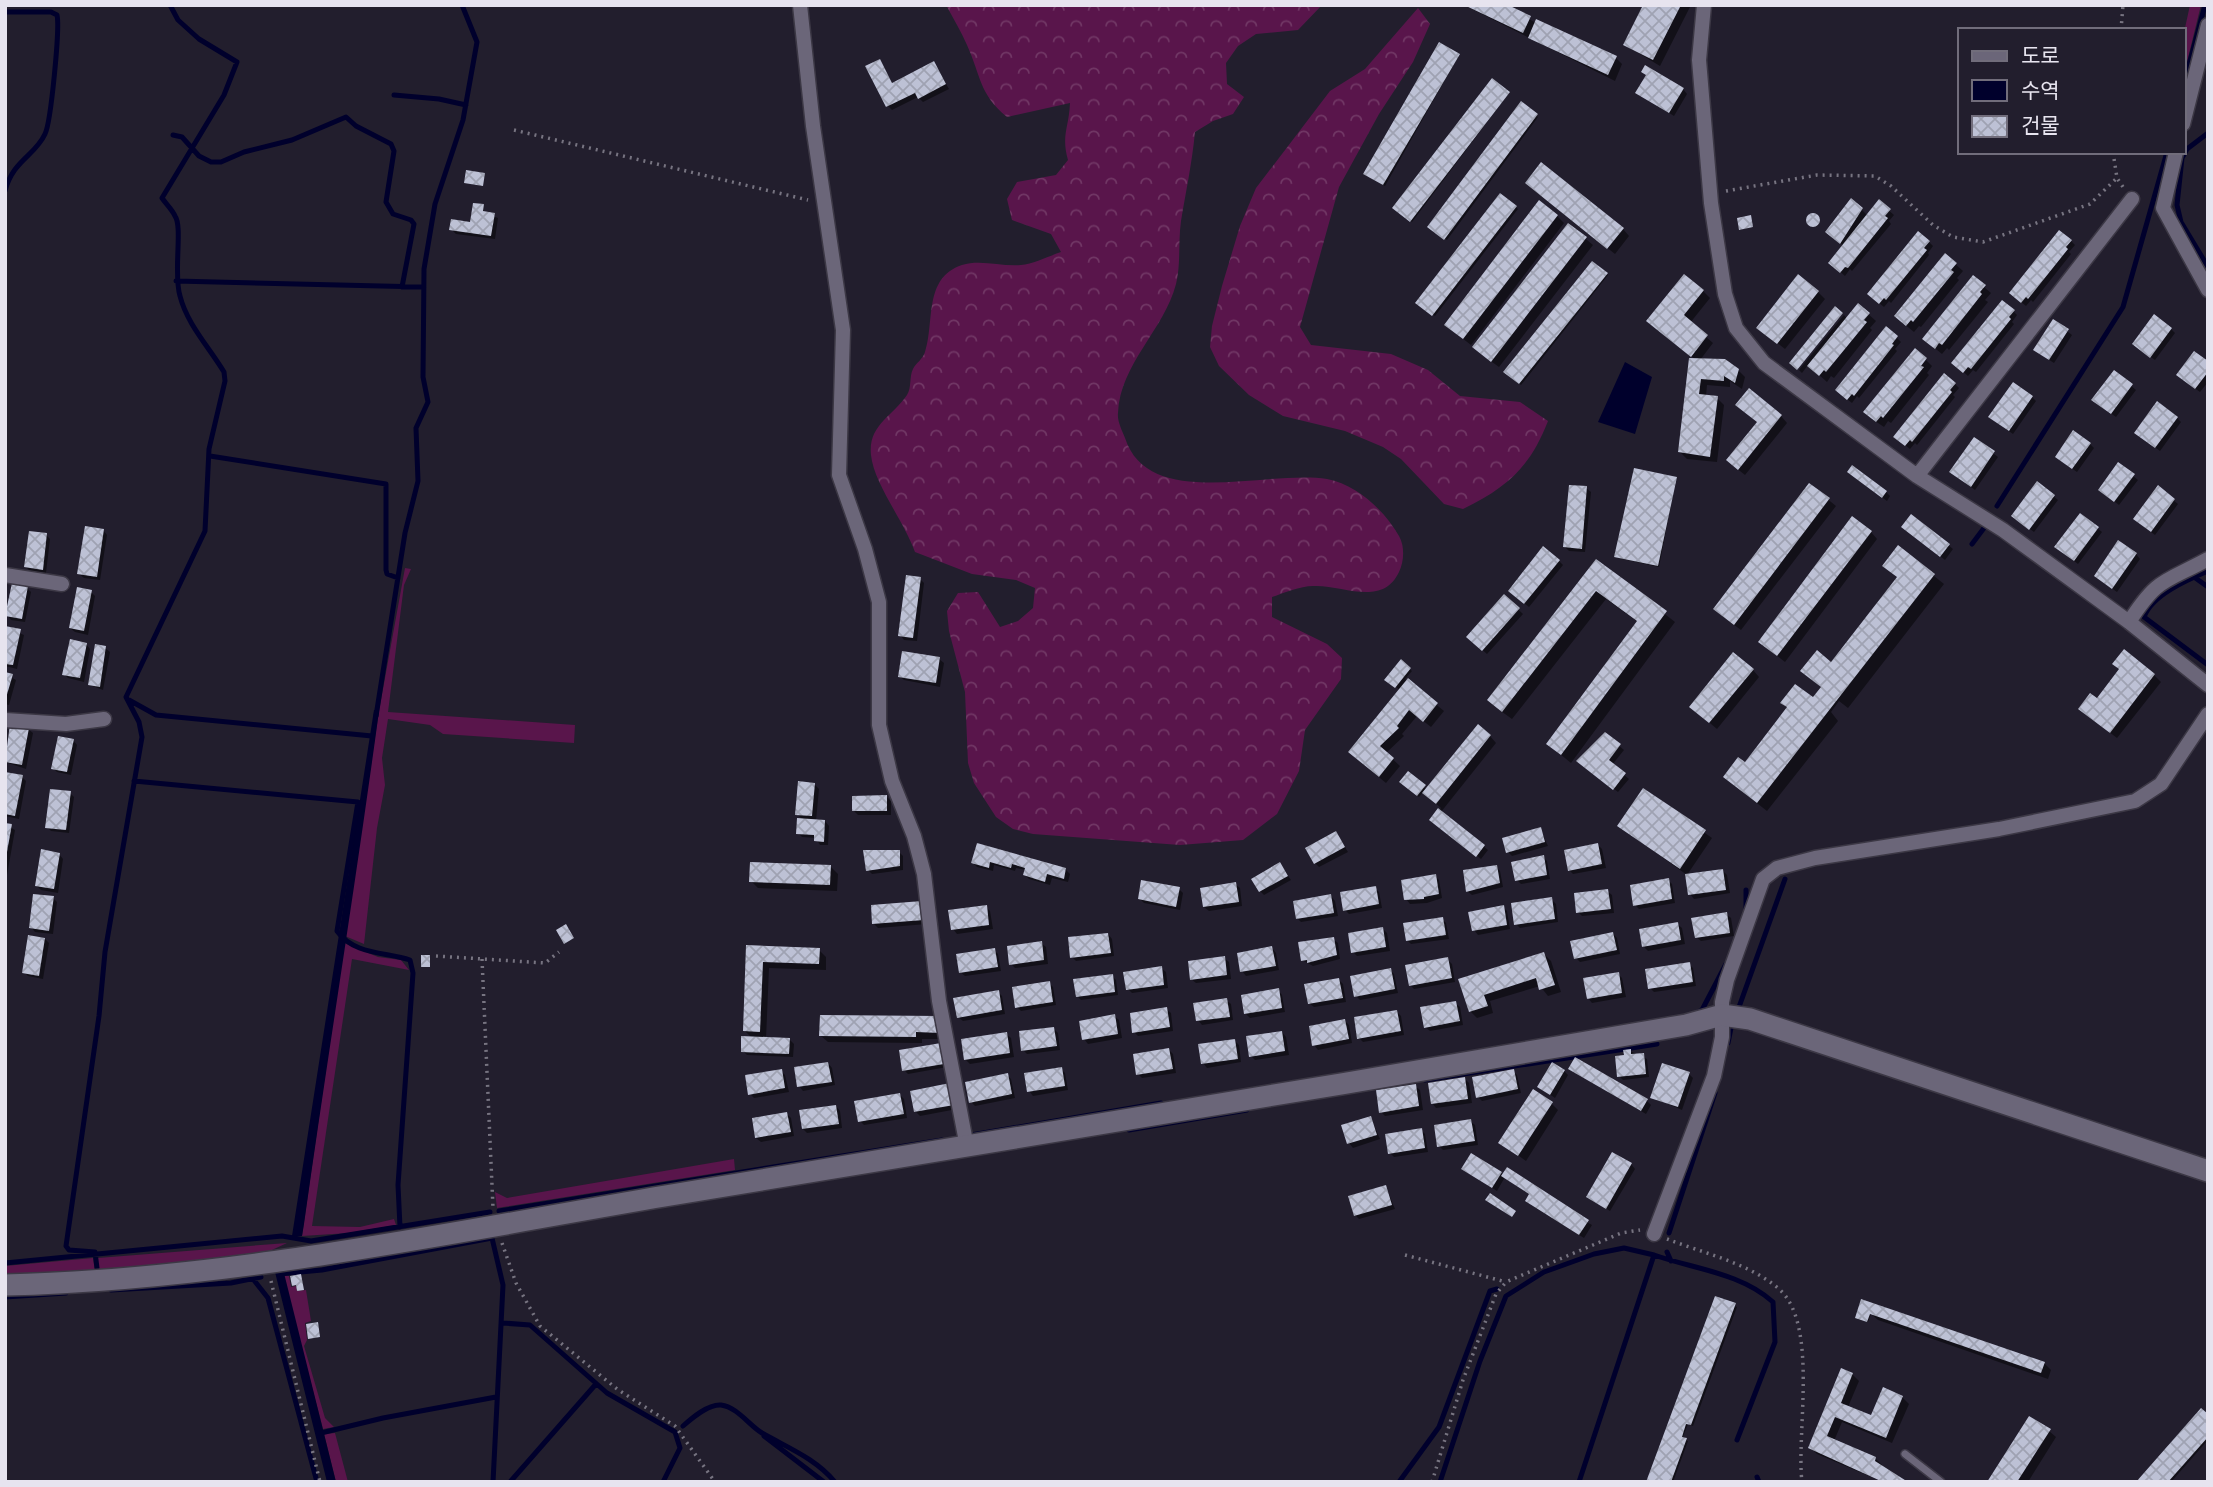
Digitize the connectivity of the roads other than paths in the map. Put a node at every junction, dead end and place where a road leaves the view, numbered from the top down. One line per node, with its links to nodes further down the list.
1 (800, 5): 18 (street)
2 (1704, 5): 8 (street)
3 (2208, 25): 4 (street)
4 (2185, 116)
5 (2176, 154): 7 (street)
6 (2132, 199): 8 (street)
7 (2208, 290)
8 (1917, 475): 12 (street)
9 (2208, 559): 12 (street)
10 (5, 575): 11 (street)
11 (62, 584)
12 (2129, 622): 13 (street)
13 (2208, 685)
14 (2208, 714): 17 (street)
15 (104, 719): 16 (street)
16 (5, 720)
17 (1722, 1015): 18 (street); 19 (street); 20 (street)
18 (967, 1147): 21 (street)
19 (2208, 1171)
20 (1654, 1234)
21 (5, 1285)
22 (1905, 1454): 23 (lane)
23 (1941, 1482)

